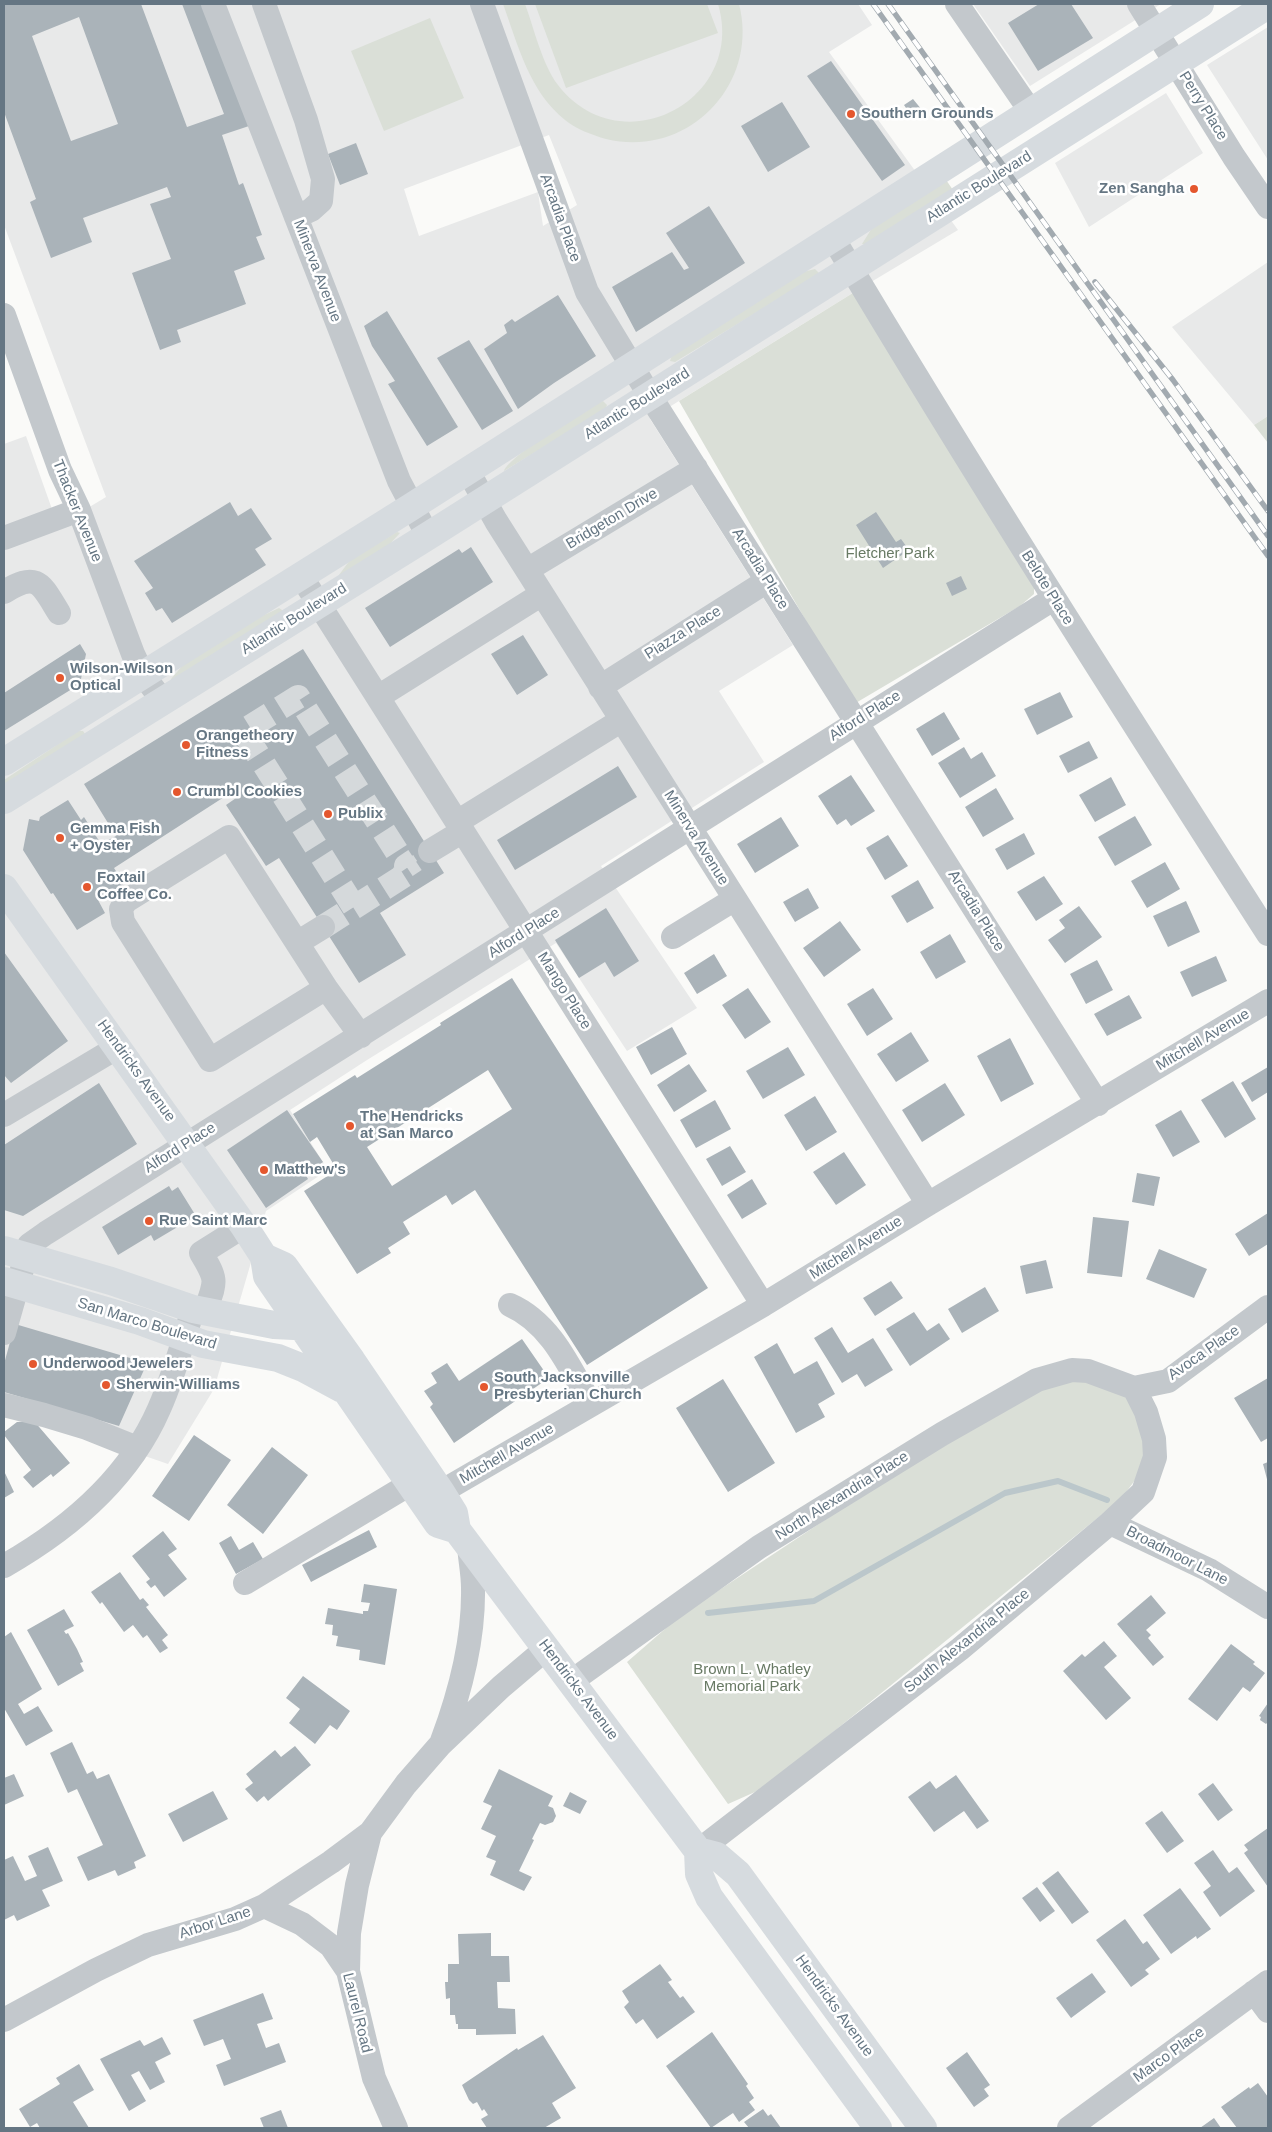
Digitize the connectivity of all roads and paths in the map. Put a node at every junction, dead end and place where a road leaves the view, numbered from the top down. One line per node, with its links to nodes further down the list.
1 (213, 4): 12 (street, Minerva Avenue)
2 (264, 4): 12 (street)
3 (482, 4): 16 (street, Arcadia Place)
4 (956, 4): 10 (street)
5 (1139, 4): 8 (street, Perry Place)
6 (1200, 4): 8 (main road)
7 (1268, 4): 9 (main road, Atlantic Boulevard)
8 (1156, 32): 9 (street, Perry Place); 10 (main road)
9 (1176, 63): 11 (street, Perry Place); 14 (main road, Atlantic Boulevard)
10 (1031, 112): 13 (main road)
11 (1268, 207)
12 (296, 217): 21 (street, Minerva Avenue)
13 (833, 238): 14 (street, Belote Place); 16 (main road)
14 (851, 268): 17 (main road, Atlantic Boulevard); 30 (street, Belote Place)
15 (4, 314): 22 (street, Thacker Avenue)
16 (632, 366): 17 (street, Arcadia Place); 19 (main road)
17 (650, 396): 18 (street, Arcadia Place); 20 (main road, Atlantic Boulevard)
18 (696, 468): 25 (street, Bridgeton Drive); 27 (street, Arcadia Place)
19 (468, 471): 20 (street, Minerva Avenue); 21 (main road)
20 (484, 500): 23 (main road, Atlantic Boulevard); 25 (street, Minerva Avenue)
21 (411, 507): 23 (street, Minerva Avenue); 26 (main road)
22 (78, 510): 24 (street); 33 (street, Thacker Avenue)
23 (428, 536): 31 (main road, Atlantic Boulevard)
24 (4, 538)
25 (527, 570): 29 (street, Minerva Avenue)
26 (302, 576): 31 (street, Mango Place); 33 (main road)
27 (767, 581): 34 (street, Piazza Place); 38 (street, Arcadia Place)
28 (4, 592): 32 (street)
29 (542, 594): 34 (street, Minerva Avenue); 35 (street)
30 (1053, 599): 38 (street, Alford Place); 48 (street, Belote Place)
31 (319, 604): 35 (street, Mango Place); 36 (main road, Atlantic Boulevard)
32 (59, 613)
33 (143, 675): 36 (street, Thacker Avenue); 39 (main road)
34 (600, 687): 37 (street, Minerva Avenue)
35 (378, 697): 41 (street, Mango Place)
36 (163, 701): 40 (main road, Atlantic Boulevard)
37 (622, 720): 41 (street); 42 (street, Minerva Avenue)
38 (856, 722): 42 (street, Alford Place); 55 (street, Arcadia Place)
39 (4, 762)
40 (4, 800)
41 (460, 826): 43 (street); 47 (street, Mango Place)
42 (690, 828): 45 (street, Minerva Avenue); 47 (street, Alford Place)
43 (430, 851)
44 (4, 888): 54 (main road, Hendricks Avenue)
45 (735, 899): 49 (street); 58 (street, Minerva Avenue)
46 (323, 927): 50 (street)
47 (527, 931): 53 (street, Alford Place); 64 (street, Mango Place)
48 (1268, 934)
49 (673, 937)
50 (297, 943): 51 (street); 51 (street)
51 (326, 988): 53 (street)
52 (1268, 1001): 55 (street, Mitchell Avenue)
53 (361, 1036): 57 (street, Alford Place)
54 (118, 1047): 56 (street); 57 (main road, Hendricks Avenue)
55 (1098, 1104): 58 (street, Mitchell Avenue)
56 (4, 1115)
57 (187, 1143): 59 (main road, Hendricks Avenue); 60 (street, Alford Place)
58 (928, 1204): 64 (street, Mitchell Avenue)
59 (244, 1226): 61 (main road, Hendricks Avenue); 66 (street)
60 (15, 1253): 62 (street, Alford Place); 66 (main road, San Marco Boulevard)
61 (264, 1257): 67 (main road, Hendricks Avenue); 70 (main road, Hendricks Avenue)
62 (11, 1283): 68 (street, Alford Place); 69 (main road, San Marco Boulevard)
63 (510, 1305): 74 (street)
64 (763, 1305): 74 (street, Mitchell Avenue)
65 (1268, 1307): 71 (street, Avoca Place)
66 (199, 1310): 67 (main road, San Marco Boulevard); 69 (street)
67 (299, 1326): 70 (main road, San Marco Boulevard); 72 (main road, Hendricks Avenue)
68 (4, 1333)
69 (184, 1336): 72 (main road, San Marco Boulevard); 75 (street)
70 (352, 1361): 77 (main road, Hendricks Avenue)
71 (1134, 1388): 78 (street, South Alexandria Place); 84 (street, North Alexandria Place)
72 (345, 1391): 76 (main road, Hendricks Avenue)
73 (4, 1405): 75 (street)
74 (591, 1405): 77 (street, Mitchell Avenue)
75 (137, 1448): 80 (street)
76 (410, 1484): 79 (main road, Hendricks Avenue); 81 (street)
77 (441, 1492): 79 (main road, Hendricks Avenue)
78 (1110, 1523): 82 (street, Broadmoor Lane); 87 (street, South Alexandria Place)
79 (463, 1538): 83 (main road, Hendricks Avenue); 85 (street, Arbor Lane)
80 (4, 1566)
81 (245, 1583)
82 (1268, 1607)
83 (547, 1648): 84 (main road, Hendricks Avenue); 85 (street, Arbor Lane)
84 (572, 1681): 87 (main road, Hendricks Avenue)
85 (440, 1745): 86 (street, Arbor Lane)
86 (370, 1833): 88 (street, Arbor Lane); 89 (street)
87 (698, 1851): 94 (main road); 95 (main road, Hendricks Avenue)
88 (264, 1906): 89 (street, Laurel Road); 92 (street, Arbor Lane)
89 (348, 1971): 93 (street, Laurel Road)
90 (1261, 1987): 91 (street); 96 (street, Marco Place)
91 (1268, 2011)
92 (4, 2020)
93 (396, 2128)
94 (878, 2128)
95 (923, 2128)
96 (1069, 2128)

